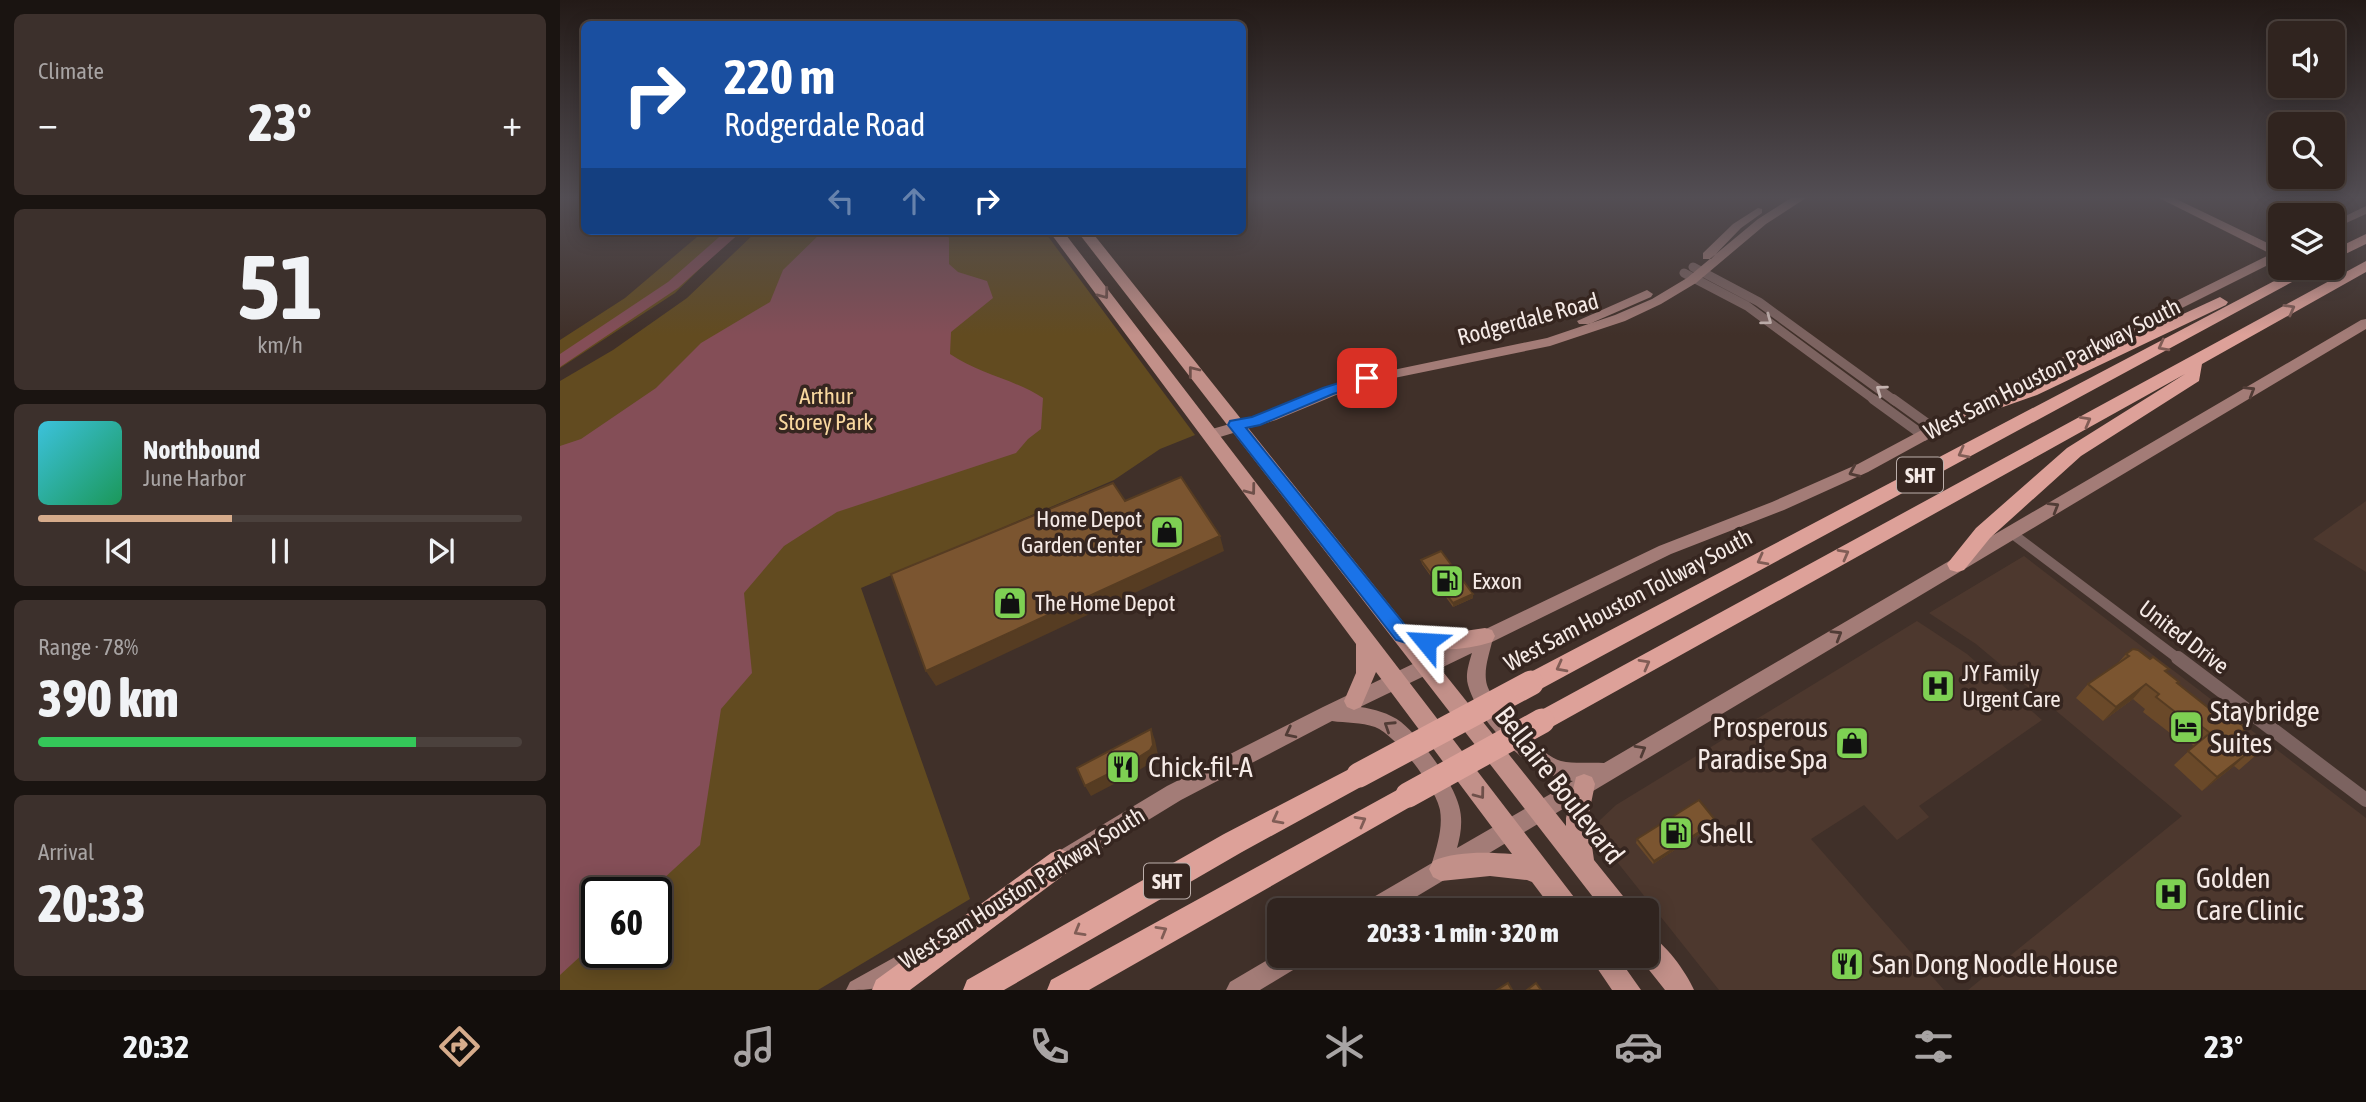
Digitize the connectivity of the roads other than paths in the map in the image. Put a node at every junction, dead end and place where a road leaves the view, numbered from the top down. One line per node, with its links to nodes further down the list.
1 (1065, 242): 16 (main road, one-way to 16)
2 (1092, 242): 14 (main road, Bellaire Boulevard, one-way to 2)
3 (1733, 242): 6 (main road, Rodgerdale Road)
4 (2268, 259): 13 (main road, West Sam Houston Parkway South)
5 (2366, 266): 12 (highway, SHT, one-way to 5)
6 (1694, 273): 10 (street); 11 (street, one-way to 11); 14 (main road, Rodgerdale Road)
7 (2268, 278): 13 (highway)
8 (2287, 280): 43 (highway, West Sam Houston Tollway South / SHT, one-way to 43, bridge)
9 (2366, 323): 17 (main road, one-way to 9)
10 (1807, 336): 11 (street); 15 (street, one-way to 10)
11 (1795, 341): 15 (street)
12 (2194, 362): 18 (highway); 44 (highway, SHT, one-way to 12, bridge)
13 (1969, 413): 15 (main road, West Sam Houston Parkway South)
14 (1236, 425): 16 (main road, Rodgerdale Road); 19 (main road, Bellaire Boulevard)
15 (1930, 433): 20 (main road, West Sam Houston Parkway South, one-way to 20)
16 (1210, 435): 21 (main road, one-way to 21)
17 (2010, 532): 18 (main road); 28 (street, United Drive)
18 (1957, 564): 26 (main road, one-way to 18)
19 (1402, 634): 20 (main road); 22 (main road, Bellaire Boulevard)
20 (1485, 636): 22 (main road, West Sam Houston Parkway South); 26 (main road)
21 (1366, 643): 23 (main road); 24 (main road)
22 (1427, 665): 23 (main road, West Sam Houston Parkway South); 29 (main road, Bellaire Boulevard)
23 (1395, 681): 24 (main road, West Sam Houston Parkway South); 30 (main road, one-way to 30)
24 (1354, 701): 25 (main road, West Sam Houston Parkway South)
25 (1330, 713): 31 (main road, West Sam Houston Parkway South, one-way to 31); 33 (main road, one-way to 25)
26 (1604, 772): 27 (main road)
27 (1584, 784): 29 (main road); 32 (main road)
28 (2366, 800)
29 (1540, 810): 30 (main road); 32 (main road, Bellaire Boulevard)
30 (1508, 830): 33 (main road); 34 (main road)
31 (1060, 862): 41 (main road, West Sam Houston Parkway South); 42 (highway)
32 (1583, 864): 37 (main road, Bellaire Boulevard)
33 (1441, 869): 34 (main road); 35 (main road)
34 (1539, 872): 36 (main road)
35 (1393, 898)
36 (1559, 898)
37 (1609, 898)
38 (1659, 962): 47 (main road)
39 (1275, 968): 45 (main road)
40 (1611, 968): 46 (main road)
41 (858, 990)
42 (886, 990)
43 (978, 990)
44 (1061, 990)
45 (1238, 990)
46 (1628, 990)
47 (1681, 990)

